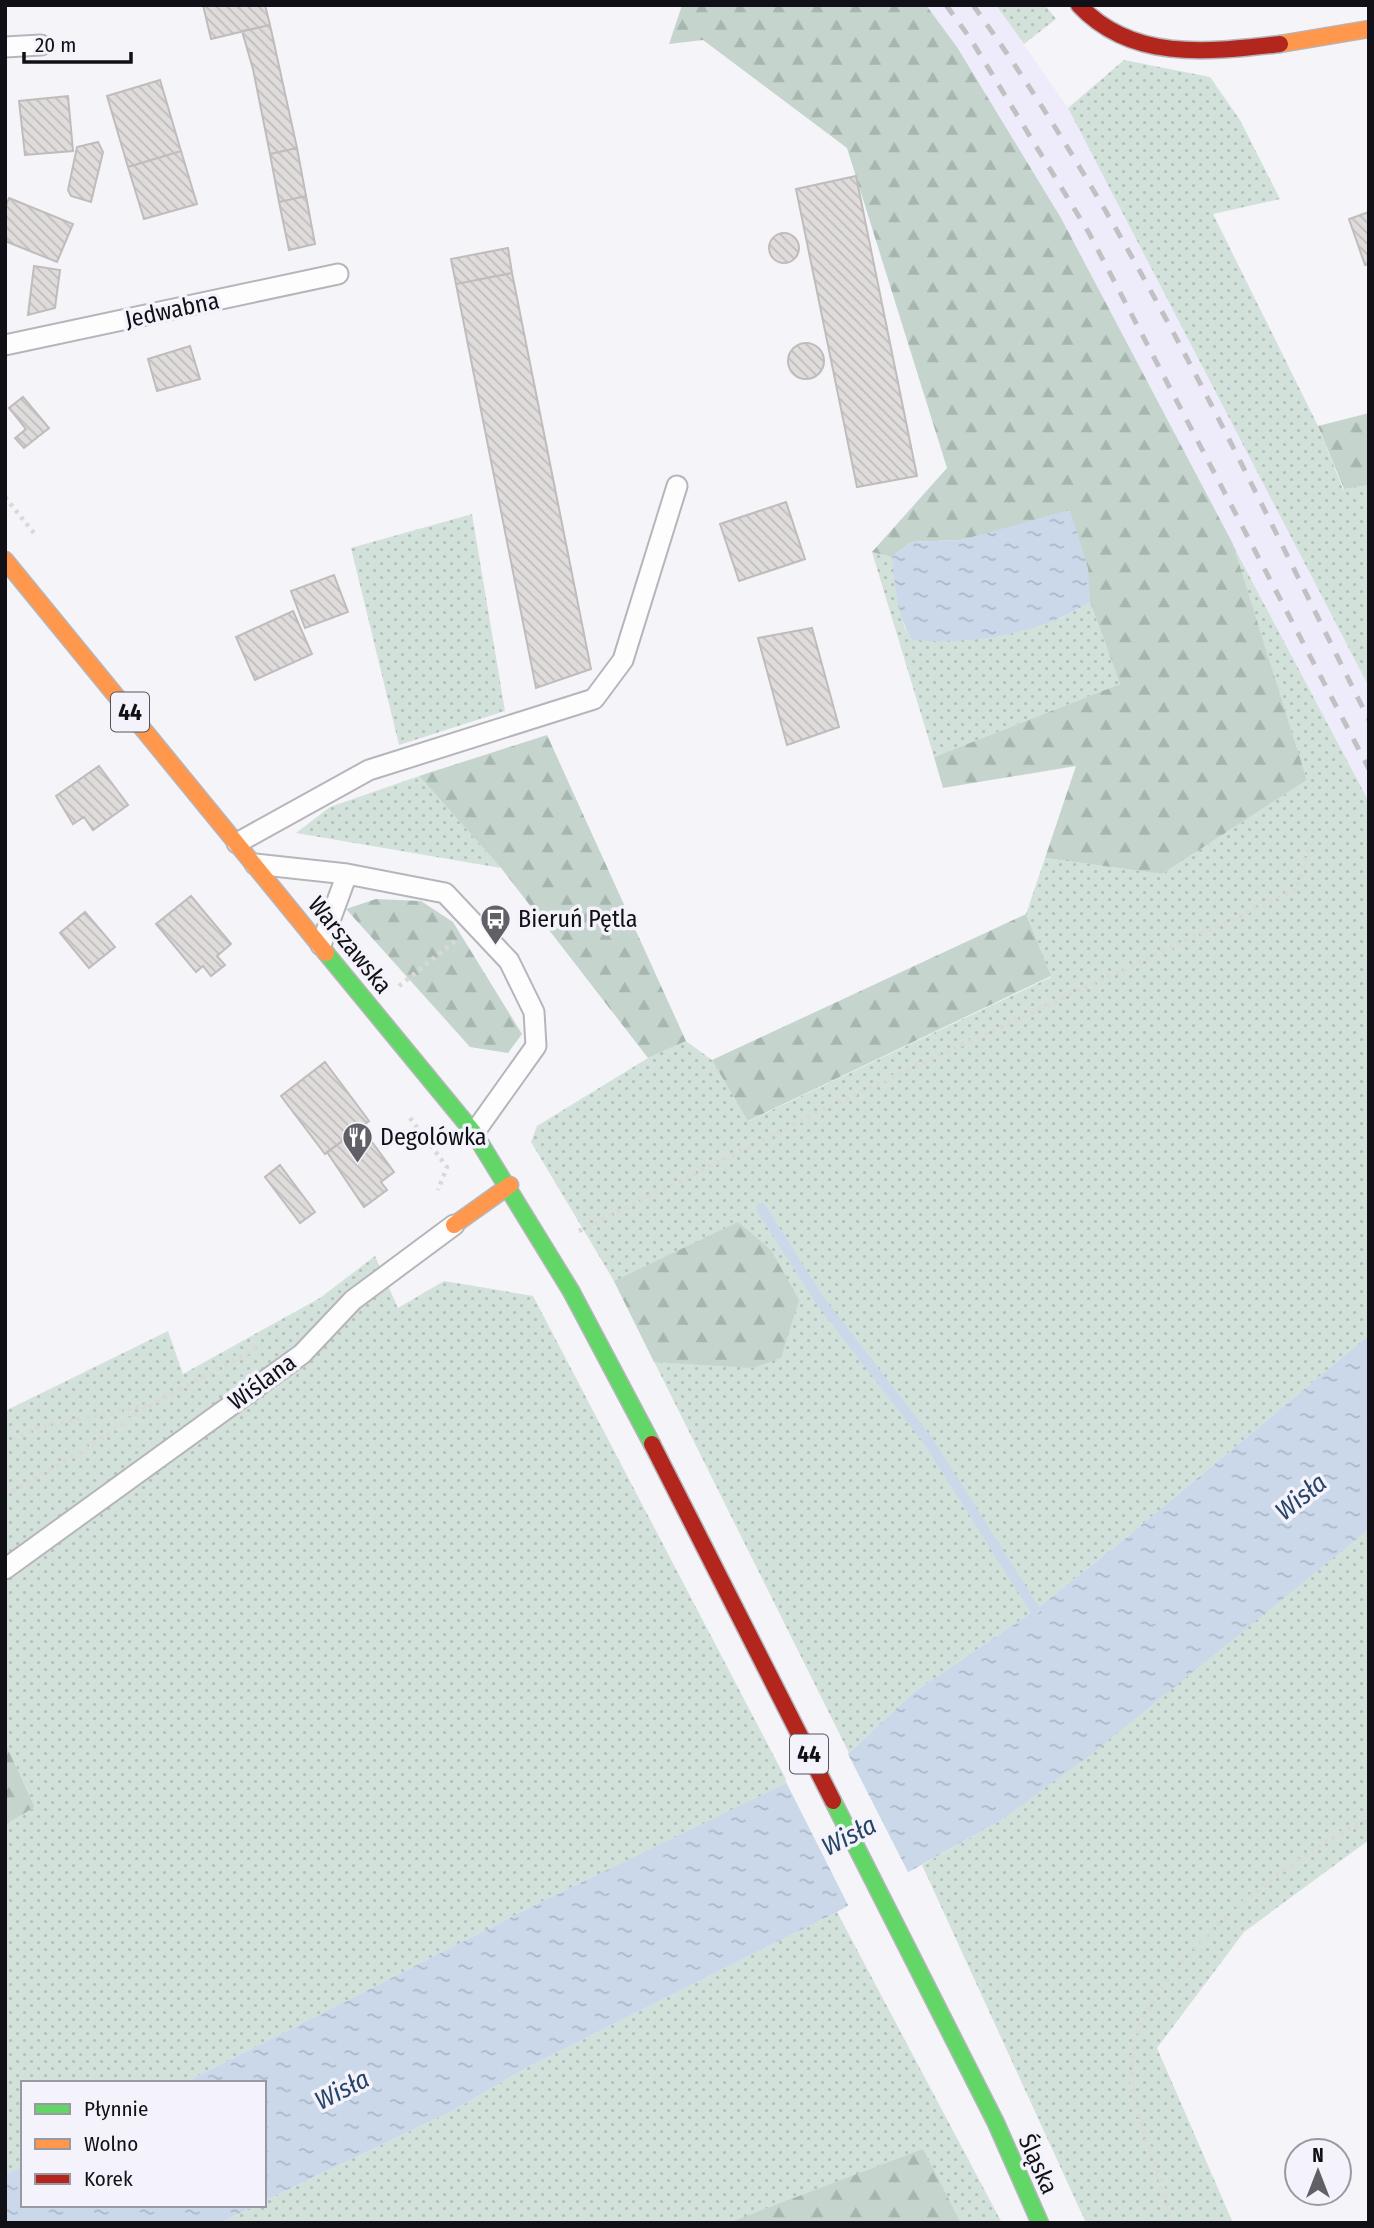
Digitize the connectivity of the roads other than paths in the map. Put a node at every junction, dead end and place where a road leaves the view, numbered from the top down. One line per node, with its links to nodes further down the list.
1 (1079, 5): 2 (main road)
2 (1369, 29)
3 (41, 45): 4 (lane)
4 (5, 47)
5 (338, 274): 6 (lane, Jedwabna)
6 (5, 345)
7 (677, 486): 9 (lane)
8 (5, 560): 9 (main road, Warszawska / 44)
9 (237, 843): 10 (main road, Warszawska / 44)
10 (255, 864): 11 (lane); 12 (main road, Warszawska / 44)
11 (347, 874): 12 (lane); 13 (lane)
12 (321, 945): 13 (main road, Warszawska / 44)
13 (474, 1133): 14 (main road, Warszawska / 44)
14 (510, 1185): 15 (main road, Wiślana); 17 (main road, Warszawska / 44)
15 (454, 1226): 16 (lane, Wiślana)
16 (5, 1569)
17 (996, 2123): 18 (main road, Śląska / 44)
18 (1041, 2223)

